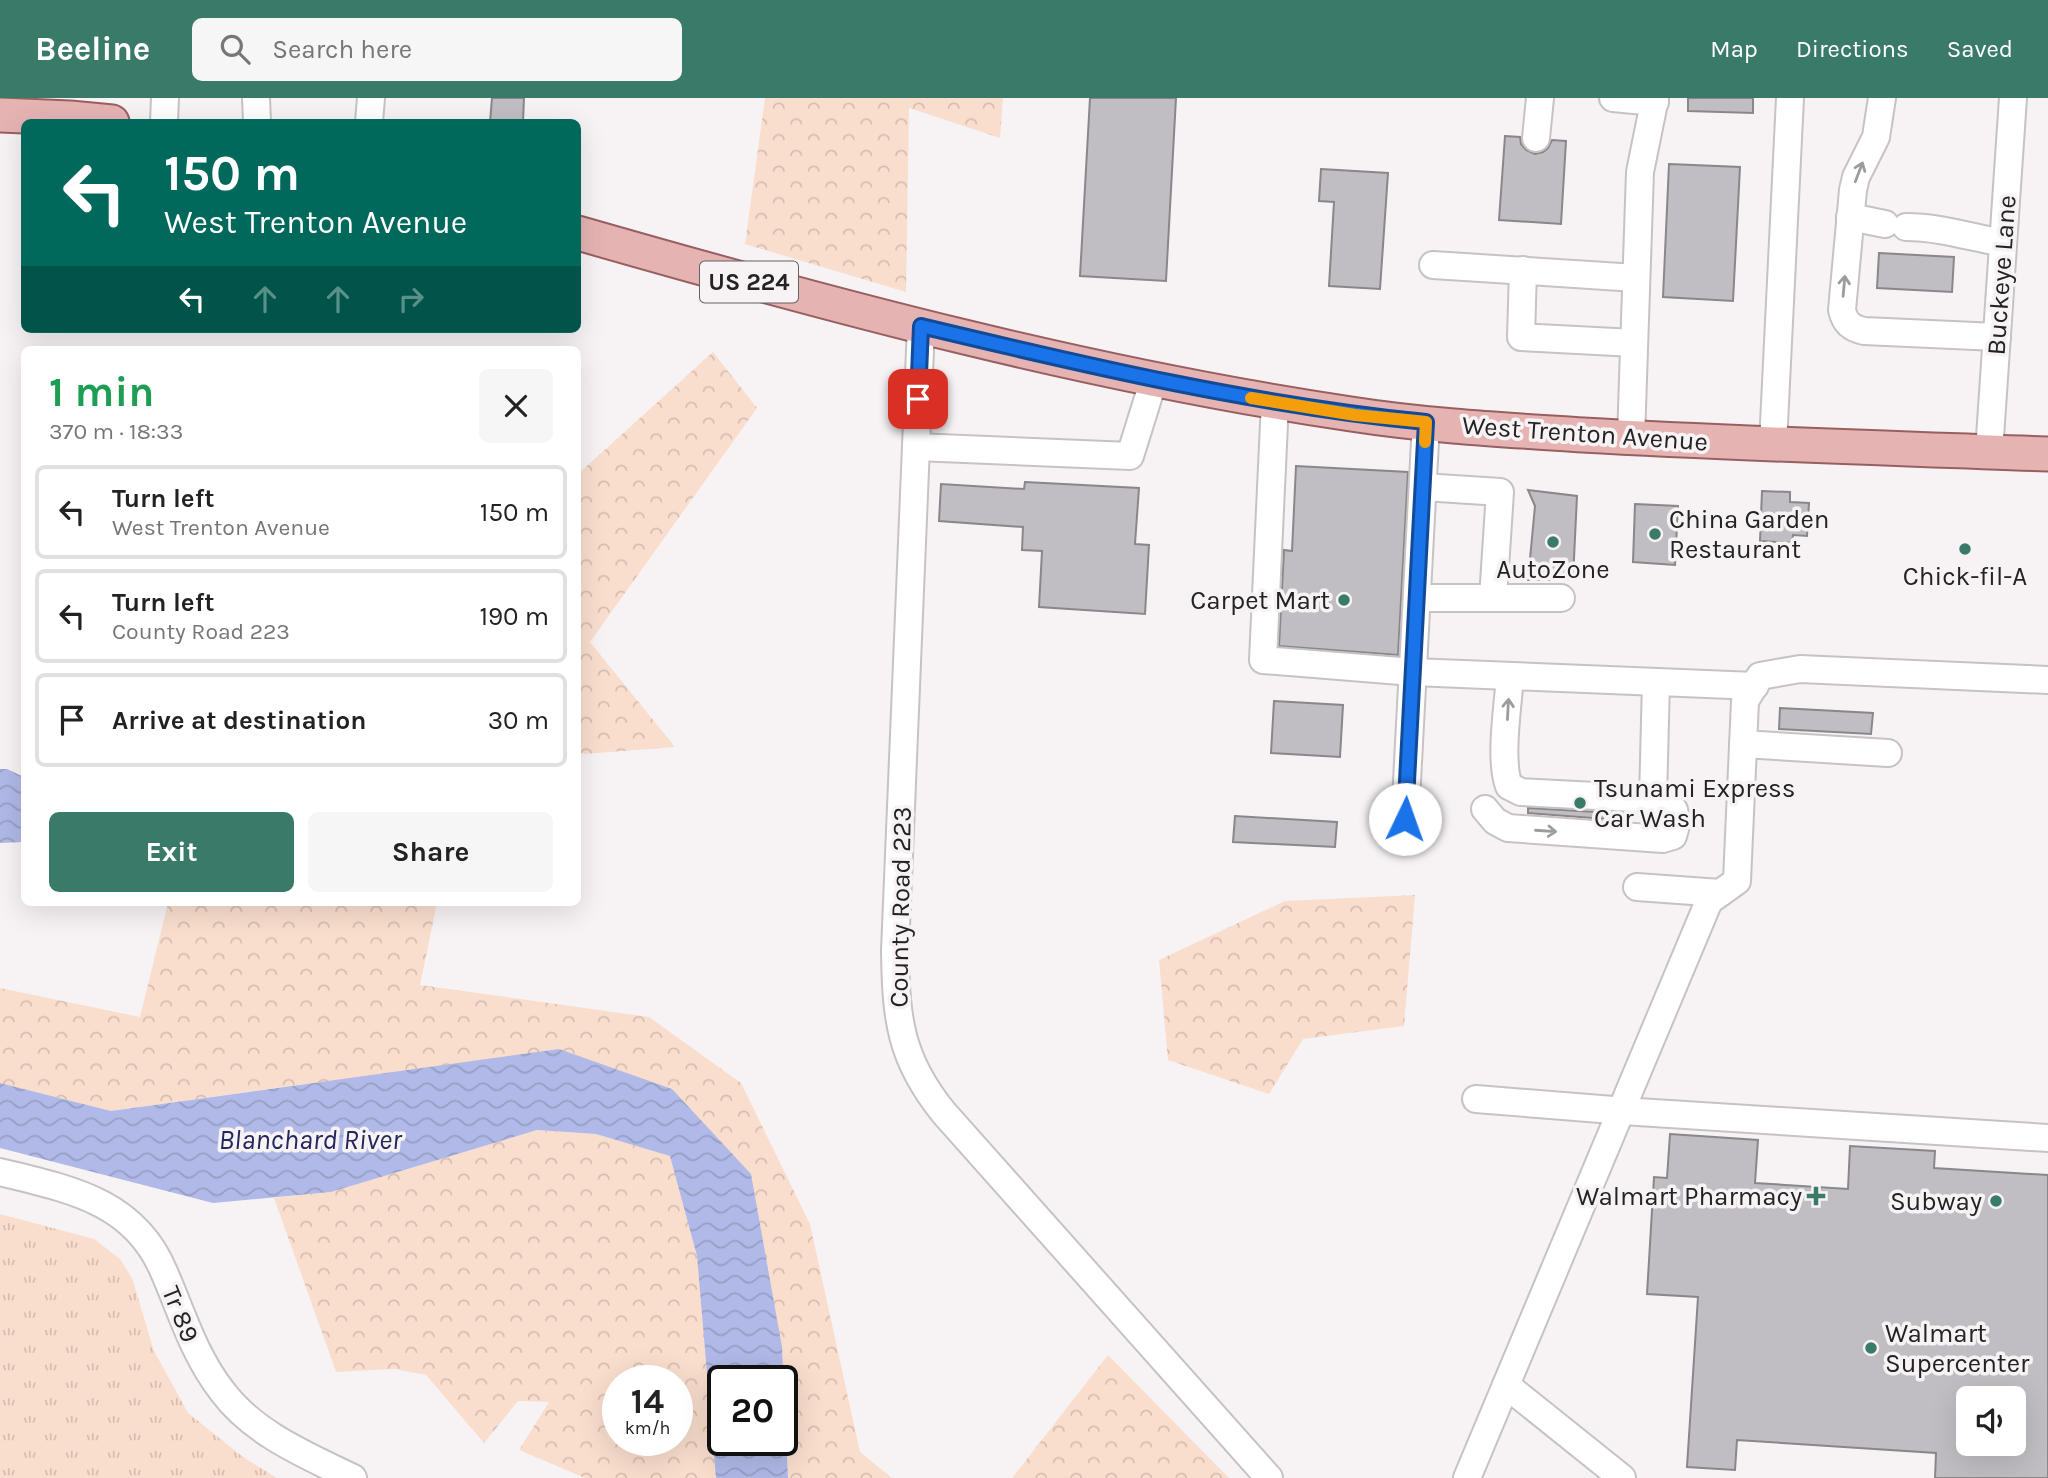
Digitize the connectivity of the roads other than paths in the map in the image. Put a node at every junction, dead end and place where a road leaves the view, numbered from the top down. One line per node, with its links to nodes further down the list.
1 (165, 98): 13 (street)
2 (256, 98): 14 (street)
3 (371, 98): 15 (street)
4 (1540, 98): 16 (street)
5 (1612, 98): 9 (street)
6 (1790, 98): 30 (street)
7 (1882, 98): 17 (street, one-way to 7)
8 (2012, 98): 19 (street, Buckeye Lane)
9 (1655, 100): 22 (street)
10 (70, 108): 11 (main road); 12 (main road)
11 (0, 116)
12 (103, 119)
13 (164, 119)
14 (257, 119)
15 (369, 119)
16 (1536, 138)
17 (1850, 217): 19 (street); 24 (street, one-way to 17)
18 (581, 234): 23 (main road, US 224)
19 (2003, 243): 24 (street, Buckeye Lane)
20 (1433, 265): 21 (street)
21 (1523, 270): 22 (street); 25 (street)
22 (1636, 278): 25 (street)
23 (921, 326): 26 (main road, West Trenton Avenue / US 224); 31 (street, County Road 223)
24 (1997, 337): 32 (street, Buckeye Lane)
25 (1634, 343): 29 (street)
26 (1154, 379): 27 (main road, West Trenton Avenue / US 224); 31 (street)
27 (1275, 402): 28 (main road, West Trenton Avenue / US 224); 38 (street)
28 (1426, 422): 29 (main road, West Trenton Avenue / US 224); 34 (street)
29 (1631, 438): 30 (main road, West Trenton Avenue / US 224)
30 (1773, 444): 32 (main road, West Trenton Avenue / US 224)
31 (916, 447): 56 (street, County Road 223)
32 (1989, 452): 33 (main road, West Trenton Avenue / US 224)
33 (2048, 454)
34 (1423, 487): 35 (street); 36 (street)
35 (1418, 598): 36 (street); 38 (street)
36 (1493, 598): 37 (street)
37 (1561, 598)
38 (1413, 672): 39 (street); 47 (street)
39 (1510, 676): 41 (street); 45 (street, one-way to 39)
40 (2048, 680): 42 (street)
41 (1657, 682): 42 (street); 45 (street)
42 (1755, 685): 43 (street)
43 (1742, 744): 44 (street); 49 (street)
44 (1888, 753)
45 (1653, 799): 46 (street, one-way to 45)
46 (1485, 809)
47 (1405, 819)
48 (1637, 887): 49 (street)
49 (1720, 893): 51 (street)
50 (1476, 1099): 51 (street)
51 (1621, 1110): 52 (street); 54 (street)
52 (2048, 1138)
53 (0, 1172): 55 (street, Tr 89)
54 (1506, 1385): 57 (street); 58 (street)
55 (353, 1478)
56 (1269, 1478)
57 (1467, 1478)
58 (1622, 1478)

